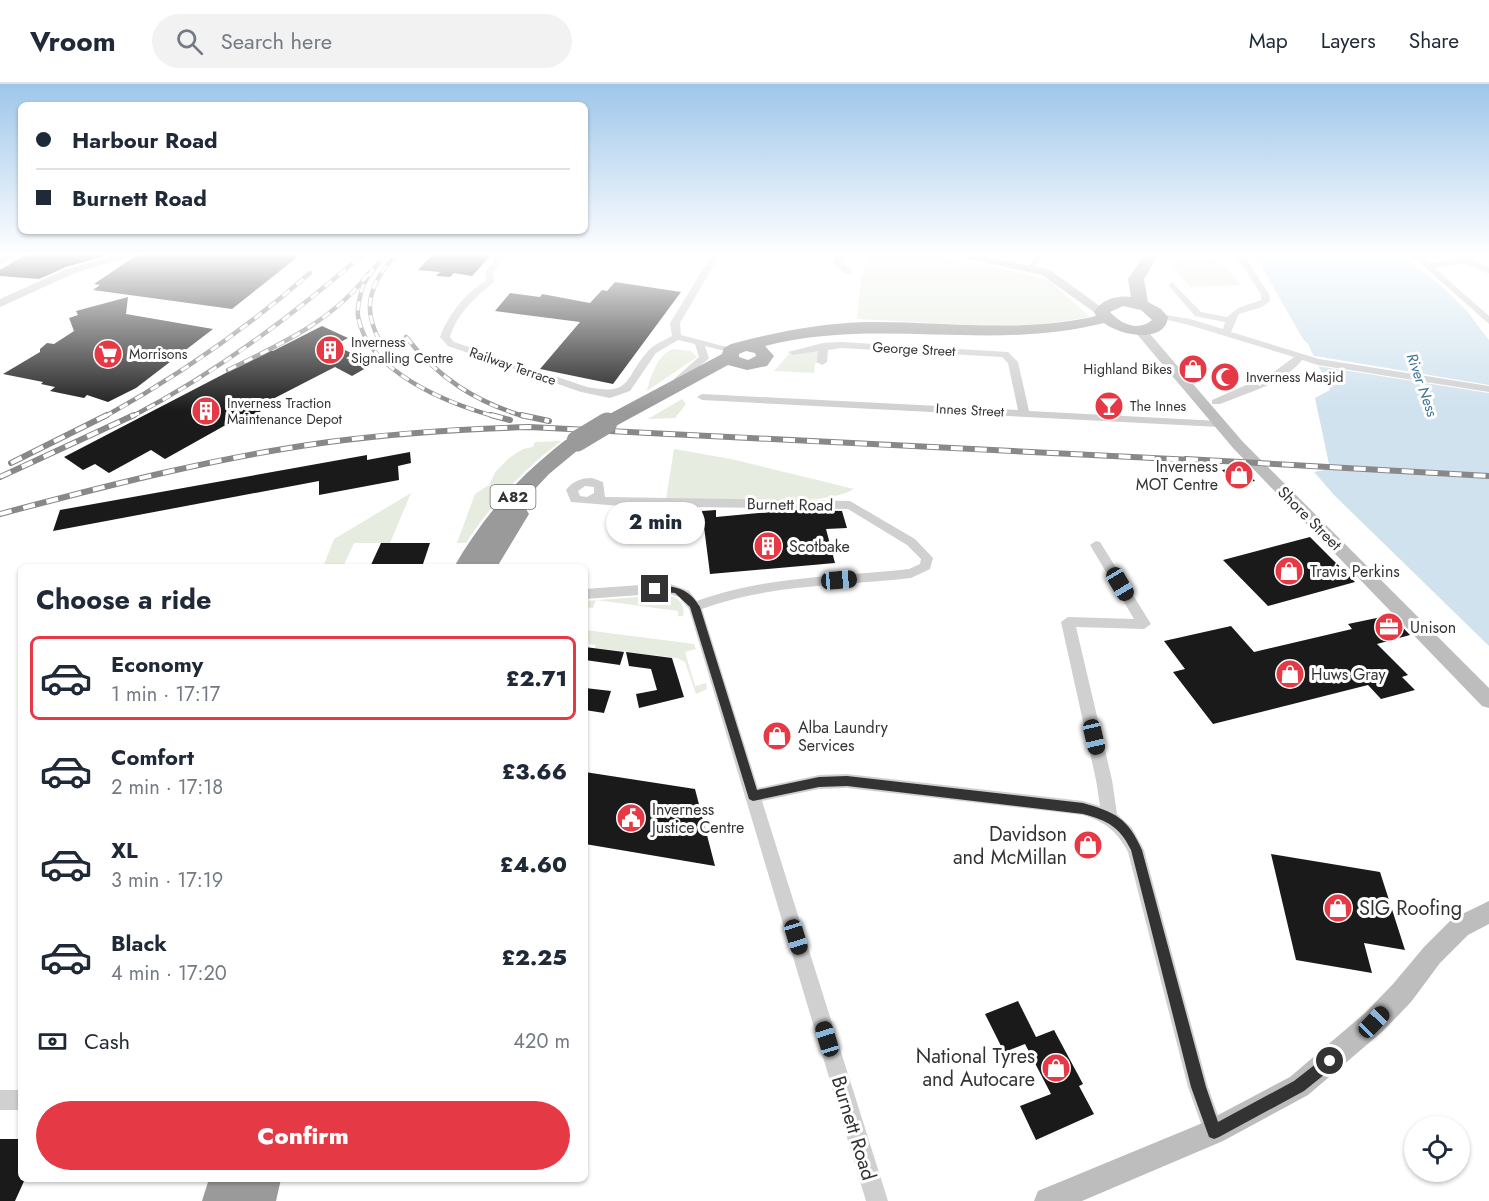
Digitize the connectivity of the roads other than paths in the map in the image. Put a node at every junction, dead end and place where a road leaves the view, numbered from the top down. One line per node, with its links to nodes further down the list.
1 (464, 307): 16 (street, Railway Terrace)
2 (685, 307): 16 (street)
3 (1101, 307): 10 (street)
4 (1114, 307): 10 (highway)
5 (1128, 307): 10 (highway, A82)
6 (1146, 307): 11 (highway, A82)
7 (1191, 307): 12 (street)
8 (1244, 307): 12 (street)
9 (1474, 307): 13 (street)
10 (1112, 313): 14 (highway, A82); 20 (highway, A82); 20 (highway, A82)
11 (1160, 317): 14 (highway); 15 (street)
12 (1228, 320): 15 (street)
13 (1489, 321)
14 (1140, 330): 28 (street, Shore Street)
15 (1226, 334): 21 (street)
16 (677, 337): 17 (street)
17 (699, 342): 20 (street); 24 (street)
18 (823, 346): 19 (street, George Street); 22 (street); 27 (street, George Street)
19 (793, 352)
20 (738, 354): 24 (highway, A82); 32 (highway, A82)
21 (1299, 357): 23 (street); 26 (street)
22 (822, 362)
23 (1489, 389)
24 (666, 390): 31 (highway, A82, bridge)
25 (702, 397): 27 (street, Innes Street)
26 (1216, 402)
27 (1024, 413): 28 (street, Innes Street)
28 (1219, 424): 35 (street, Shore Street)
29 (600, 498): 34 (street, Burnett Road)
30 (1096, 545): 37 (street)
31 (467, 564)
32 (488, 564)
33 (588, 594): 34 (street)
34 (695, 607): 36 (street, Burnett Road)
35 (1489, 700)
36 (753, 796): 37 (street); 46 (street, Burnett Road)
37 (1109, 816): 41 (street)
38 (1489, 912): 41 (street)
39 (0, 1100): 40 (street)
40 (18, 1100)
41 (1214, 1131): 47 (street)
42 (226, 1182): 44 (highway)
43 (262, 1182): 45 (highway)
44 (221, 1201)
45 (257, 1201)
46 (877, 1201)
47 (1048, 1201)

